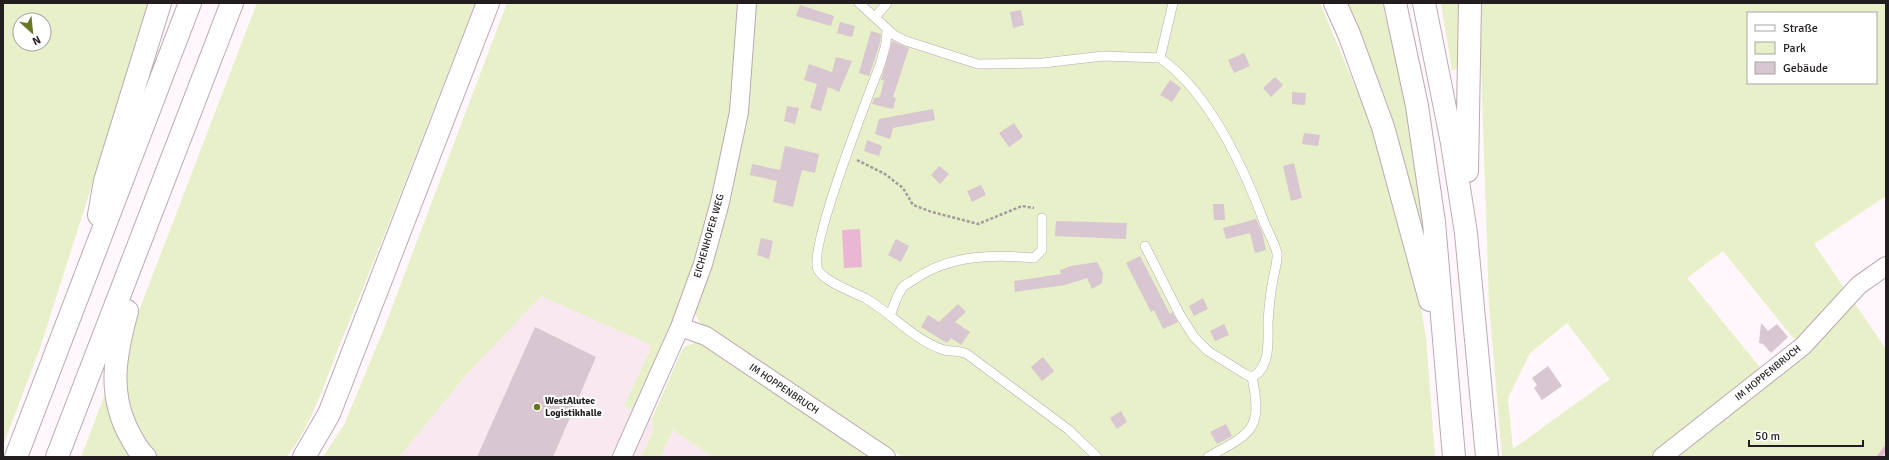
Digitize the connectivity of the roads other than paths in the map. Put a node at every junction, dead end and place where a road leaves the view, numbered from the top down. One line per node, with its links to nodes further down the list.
1 (160, 3): 21 (highway)
2 (190, 3): 21 (highway)
3 (232, 3): 16 (highway)
4 (488, 3): 29 (highway)
5 (747, 3): 23 (street, EICHENHOFER WEG)
6 (860, 3): 13 (lane)
7 (887, 3): 13 (lane)
8 (1173, 3): 15 (lane)
9 (1335, 3): 25 (highway)
10 (1395, 3): 25 (highway)
11 (1424, 3): 18 (highway)
12 (1470, 3): 18 (highway)
13 (875, 17): 14 (lane)
14 (888, 30): 15 (lane); 22 (lane)
15 (1160, 58): 24 (lane)
16 (158, 198): 27 (highway); 28 (highway)
17 (1042, 218): 22 (lane)
18 (1466, 233): 35 (highway)
19 (1145, 246): 24 (lane)
20 (1886, 266): 36 (street, IM HOPPENBRUCH)
21 (89, 268): 26 (highway)
22 (890, 316): 32 (lane)
23 (680, 327): 30 (street, EICHENHOFER WEG); 31 (street, IM HOPPENBRUCH)
24 (1252, 377): 33 (lane)
25 (1448, 384): 34 (highway)
26 (16, 457)
27 (57, 457)
28 (145, 457)
29 (304, 457)
30 (622, 457)
31 (886, 457)
32 (1098, 457)
33 (1208, 457)
34 (1454, 457)
35 (1487, 457)
36 (1662, 457)

